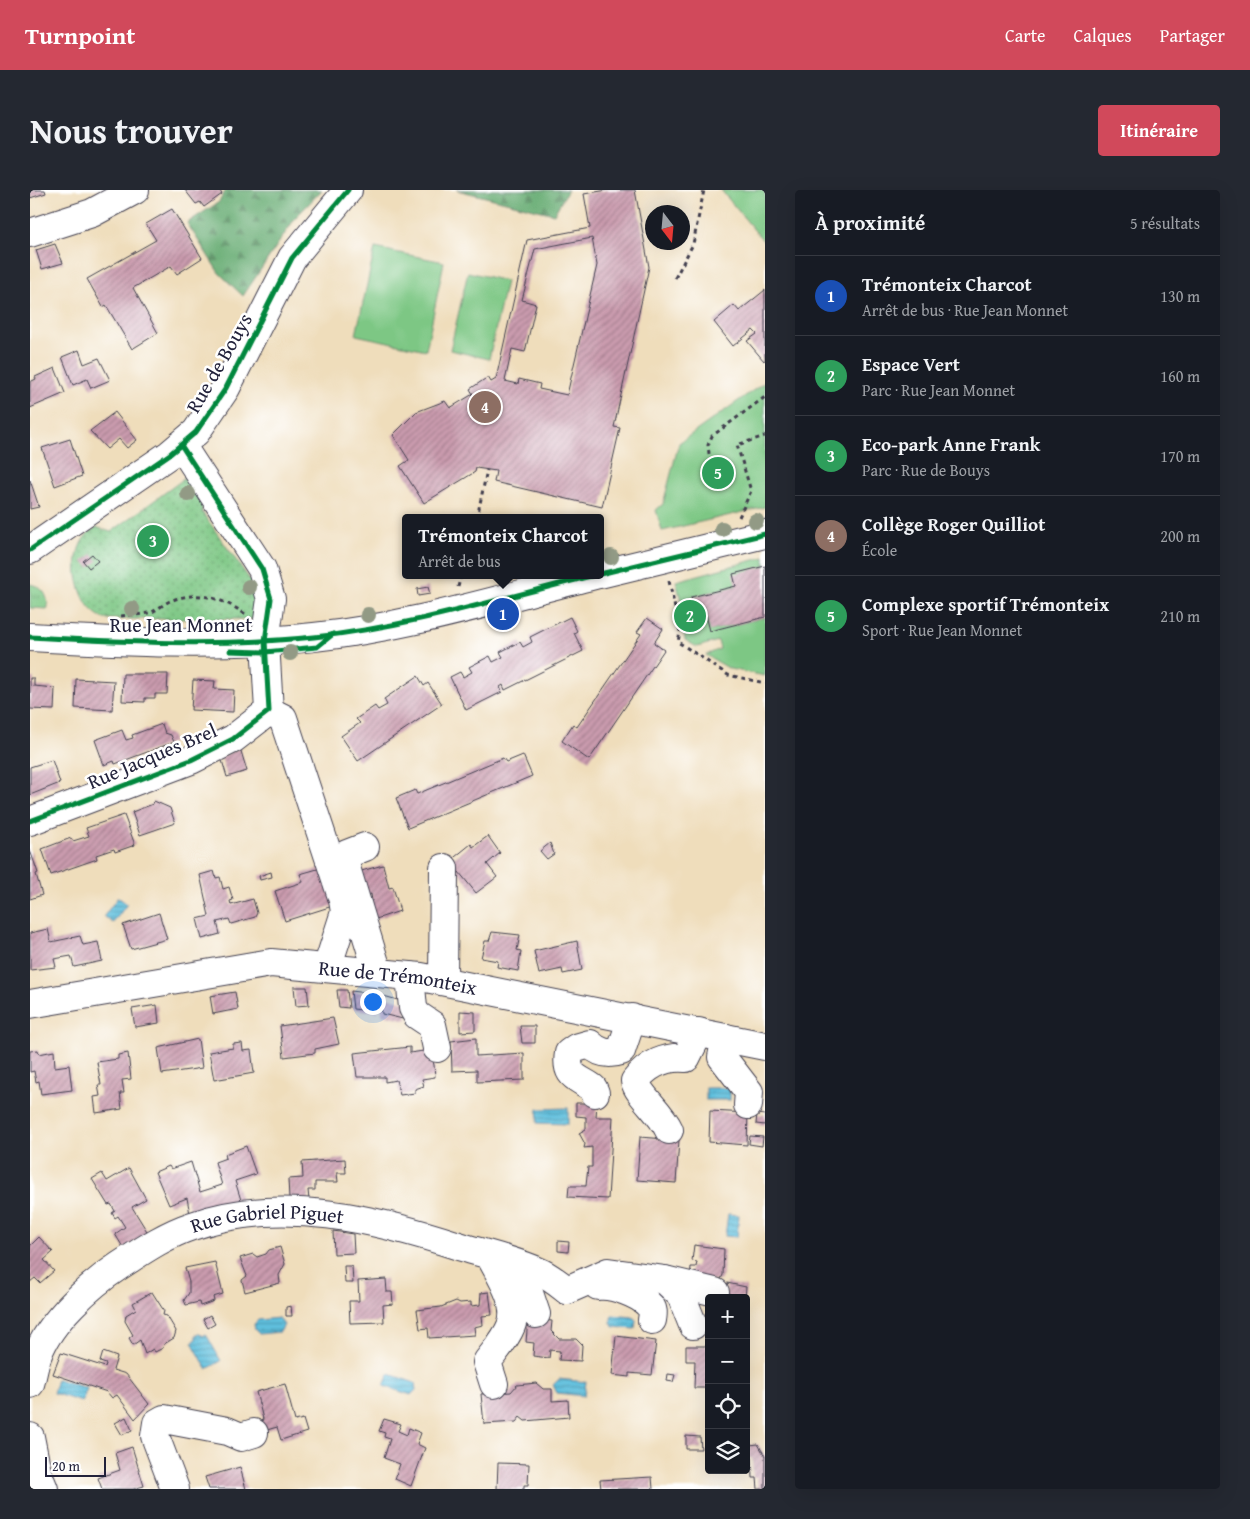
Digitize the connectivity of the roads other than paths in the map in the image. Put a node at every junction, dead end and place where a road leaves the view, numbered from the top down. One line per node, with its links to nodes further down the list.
1 (134, 190): 3 (street)
2 (348, 190): 4 (street, Rue de Bouys)
3 (30, 233)
4 (181, 445): 6 (street, Rue de Bouys); 9 (street)
5 (765, 534): 7 (street)
6 (30, 550)
7 (604, 573)
8 (580, 579): 9 (street, Rue Jean Monnet)
9 (267, 628): 10 (street, Rue Jean Monnet); 11 (street)
10 (30, 637)
11 (269, 711): 12 (street, Rue Jacques Brel); 15 (street)
12 (30, 821)
13 (365, 847): 16 (street)
14 (444, 868): 18 (street)
15 (327, 968): 16 (street, Rue de Trémonteix); 19 (street, Rue de Trémonteix)
16 (378, 973): 17 (street, Rue de Trémonteix)
17 (410, 976): 18 (street, Rue de Trémonteix); 24 (street)
18 (443, 982): 20 (street, Rue de Trémonteix)
19 (30, 1004)
20 (632, 1018): 21 (street, Rue de Trémonteix); 25 (street)
21 (699, 1032): 22 (street, Rue de Trémonteix); 27 (street)
22 (726, 1038): 23 (street, Rue de Trémonteix); 26 (street)
23 (765, 1046)
24 (437, 1048)
25 (595, 1093)
26 (748, 1105)
27 (669, 1130)
28 (490, 1256): 29 (street, Rue Gabriel Piguet); 36 (street, Rue Gabriel Piguet); 37 (street)
29 (520, 1266): 31 (street, Rue Gabriel Piguet); 33 (street)
30 (666, 1280): 31 (street); 32 (street); 35 (street)
31 (567, 1290): 34 (street)
32 (715, 1292)
33 (536, 1314)
34 (652, 1320)
35 (693, 1325)
36 (30, 1384)
37 (494, 1384)
38 (254, 1433): 41 (street)
39 (30, 1437): 40 (street)
40 (44, 1489)
41 (175, 1489)

